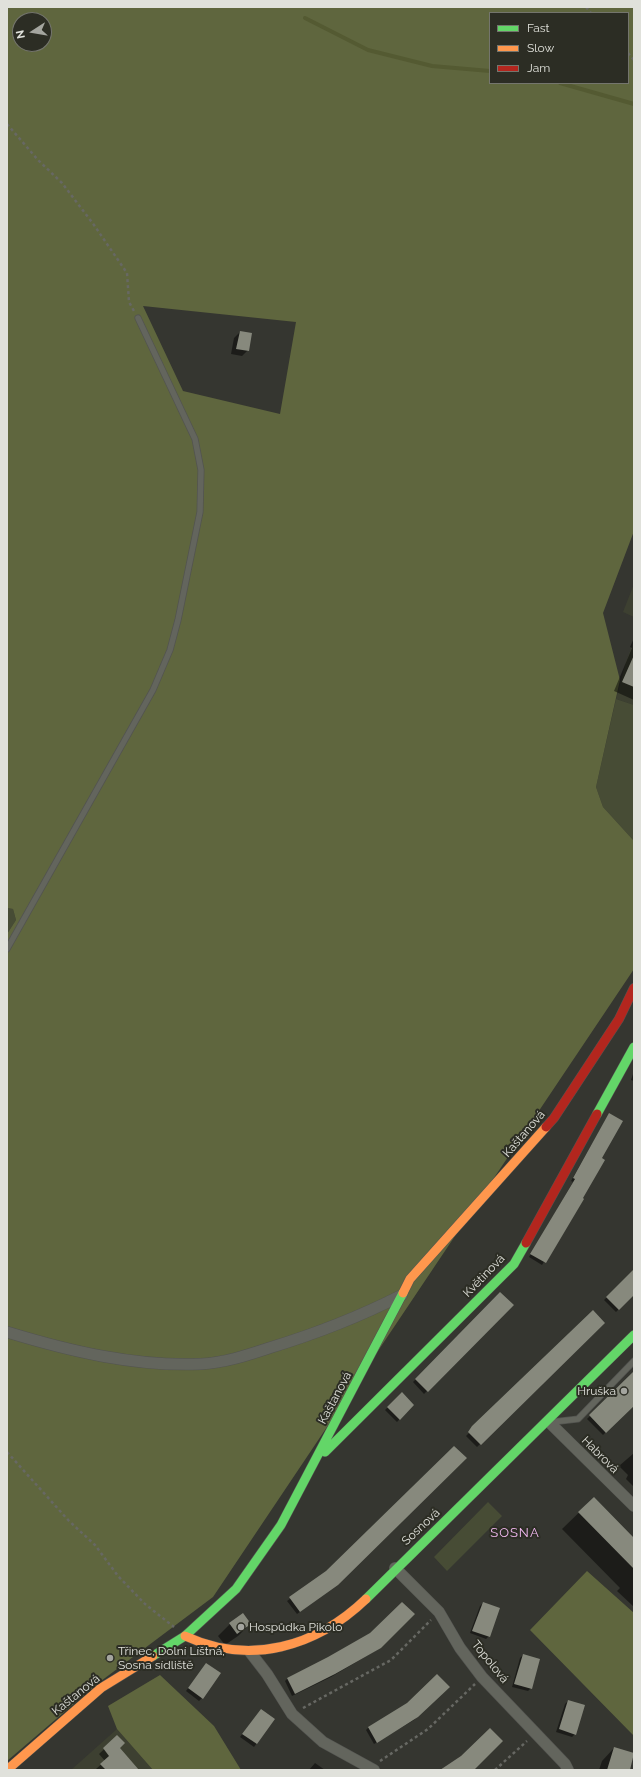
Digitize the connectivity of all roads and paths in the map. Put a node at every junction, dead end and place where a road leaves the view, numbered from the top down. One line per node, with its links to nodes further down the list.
1 (7, 124): 2 (path)
2 (138, 318): 3 (lane)
3 (7, 949)
4 (634, 988): 6 (street, Kaštanová)
5 (634, 1047): 12 (street, Květinová)
6 (402, 1295): 7 (street); 12 (street, Kaštanová)
7 (7, 1332)
8 (634, 1335): 10 (street, Sosnová)
9 (634, 1362): 10 (lane)
10 (549, 1422): 13 (street, Habrová); 14 (street, Sosnová)
11 (7, 1452): 16 (path)
12 (314, 1463): 16 (street, Kaštanová)
13 (634, 1506)
14 (395, 1568): 15 (street, Topolová); 17 (street, Sosnová)
15 (438, 1612): 18 (street, Topolová); 19 (path)
16 (185, 1636): 17 (street, Sosnová); 22 (street, Kaštanová)
17 (250, 1652): 19 (street)
18 (482, 1677): 20 (street, Topolová); 21 (path)
19 (292, 1714): 21 (street)
20 (537, 1732): 23 (path); 24 (street, Topolová)
21 (373, 1768)
22 (7, 1770)
23 (495, 1770)
24 (568, 1770)

